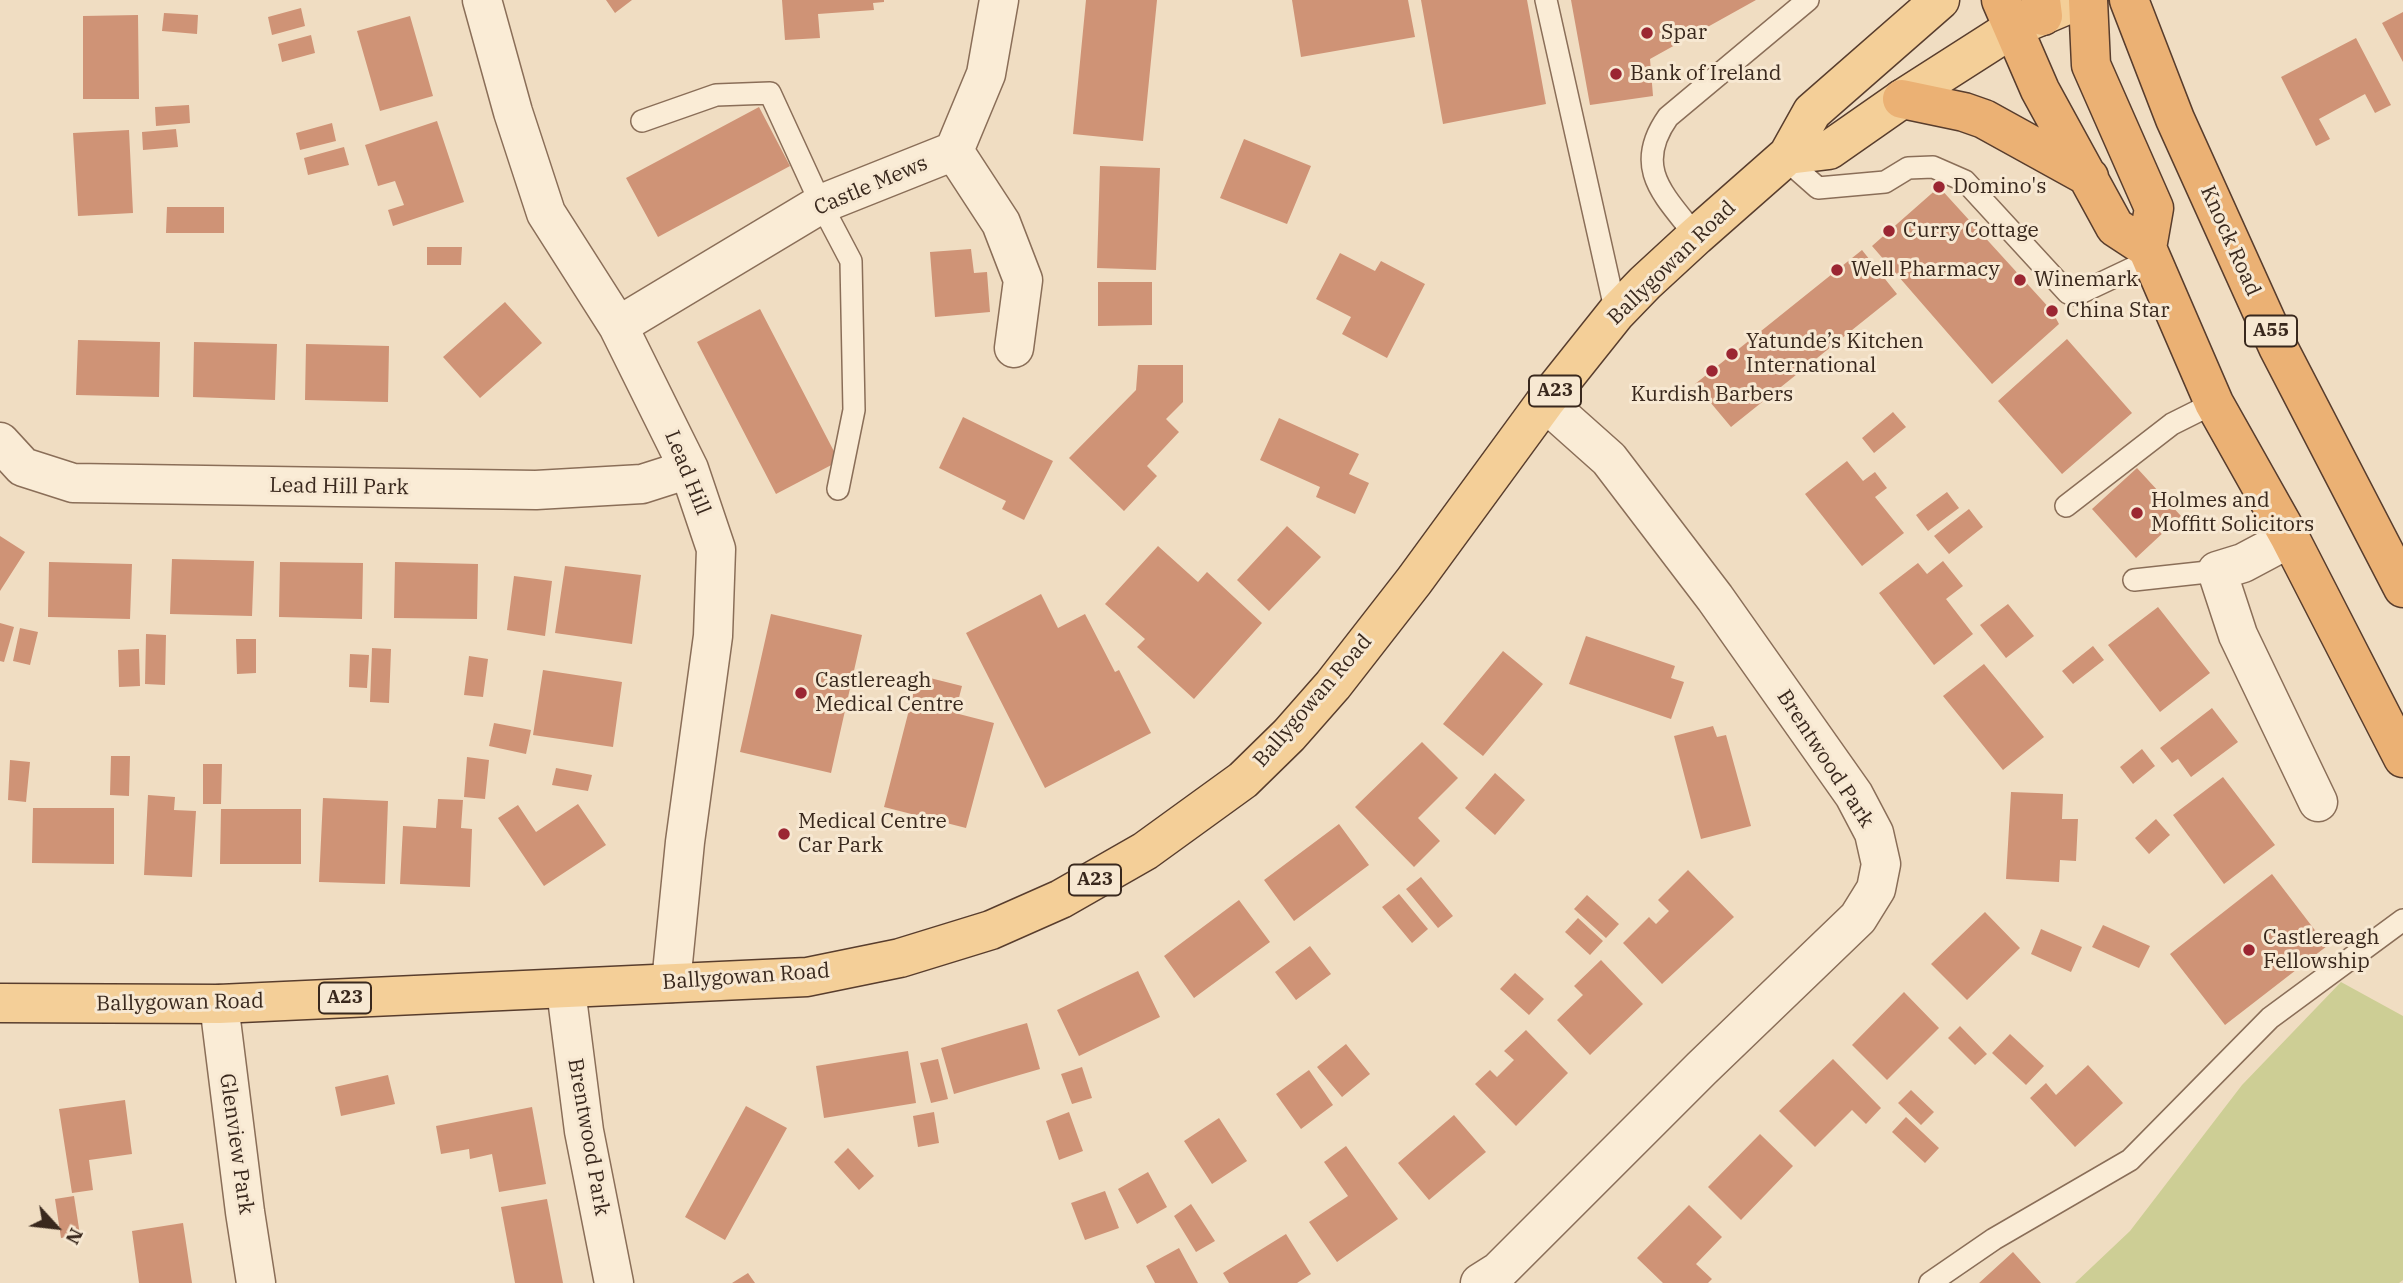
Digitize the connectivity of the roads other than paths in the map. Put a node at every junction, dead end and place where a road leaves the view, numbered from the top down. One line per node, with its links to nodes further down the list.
1 (482, 0): 19 (street, Lead Hill)
2 (999, 0): 12 (street, Castle Mews)
3 (1546, 0): 18 (lane)
4 (1808, 0): 16 (lane)
5 (1940, 0): 13 (main road, Ballygowan Road / A23)
6 (2079, 0): 9 (main road)
7 (2088, 0): 17 (highway)
8 (2129, 0): 30 (highway, Knock Road / A55)
9 (2025, 11): 10 (main road); 14 (highway)
10 (1902, 99): 13 (main road); 14 (highway)
11 (642, 121): 15 (lane)
12 (954, 151): 15 (street, Castle Mews); 20 (street)
13 (1786, 156): 16 (main road, Ballygowan Road / A23); 17 (lane)
14 (2089, 177): 17 (highway)
15 (821, 204): 19 (street, Castle Mews); 25 (lane)
16 (1696, 236): 18 (main road, Ballygowan Road / A23)
17 (2150, 253): 22 (highway)
18 (1616, 313): 21 (main road, Ballygowan Road / A23)
19 (618, 327): 24 (street, Lead Hill)
20 (1014, 348)
21 (1545, 402): 34 (main road, Ballygowan Road / A23); 40 (street, Brentwood Park)
22 (2214, 403): 26 (lane); 27 (highway)
23 (0, 442): 24 (street, Lead Hill Park)
24 (690, 469): 34 (street, Lead Hill)
25 (838, 489)
26 (2066, 506)
27 (2290, 538): 28 (street); 31 (highway)
28 (2217, 571): 29 (lane); 32 (street)
29 (2134, 580)
30 (2403, 588)
31 (2403, 758)
32 (2318, 802)
33 (2403, 920): 41 (lane)
34 (671, 983): 35 (main road, Ballygowan Road / A23)
35 (566, 990): 37 (main road, Ballygowan Road / A23); 39 (street, Brentwood Park)
36 (0, 1003): 37 (main road, Ballygowan Road / A23)
37 (219, 1004): 38 (street, Glenview Park)
38 (256, 1283)
39 (614, 1283)
40 (1480, 1283)
41 (1930, 1283)

